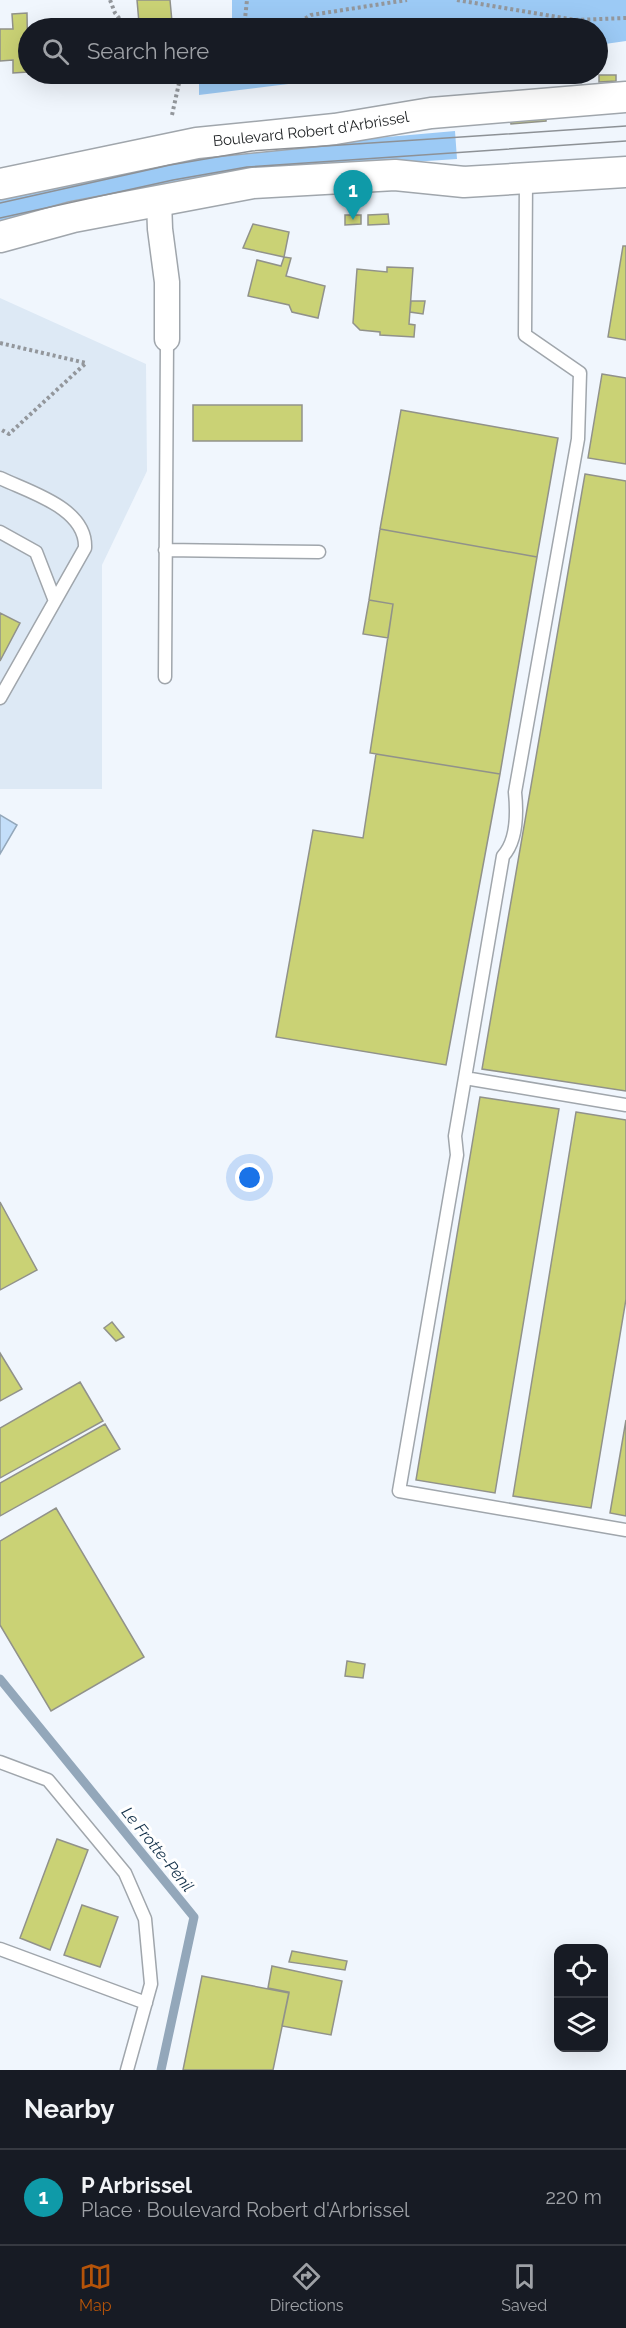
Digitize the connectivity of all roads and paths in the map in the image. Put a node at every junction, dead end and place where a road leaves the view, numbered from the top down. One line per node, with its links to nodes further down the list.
1 (110, 0): 5 (path)
2 (247, 0): 6 (path)
3 (407, 0): 7 (path)
4 (457, 0): 8 (path)
5 (119, 18)
6 (245, 18)
7 (306, 18)
8 (563, 18)
9 (626, 18): 10 (path)
10 (608, 19)
11 (179, 84): 13 (path)
12 (626, 97): 16 (street, Boulevard Robert d'Arbrissel)
13 (172, 115)
14 (626, 172): 15 (street)
15 (526, 178): 17 (street); 29 (lane)
16 (0, 184)
17 (159, 201): 18 (street); 19 (street)
18 (0, 237)
19 (167, 339): 24 (lane)
20 (0, 344): 21 (path)
21 (0, 429)
22 (0, 478): 26 (lane)
23 (0, 532): 26 (lane)
24 (165, 550): 25 (lane); 27 (lane)
25 (319, 552)
26 (55, 601): 28 (lane)
27 (165, 676)
28 (0, 698)
29 (465, 1078): 30 (lane); 31 (lane)
30 (626, 1105)
31 (626, 1530)
32 (0, 1762): 34 (lane)
33 (0, 1949): 34 (lane)
34 (146, 2003): 35 (lane)
35 (127, 2070)

